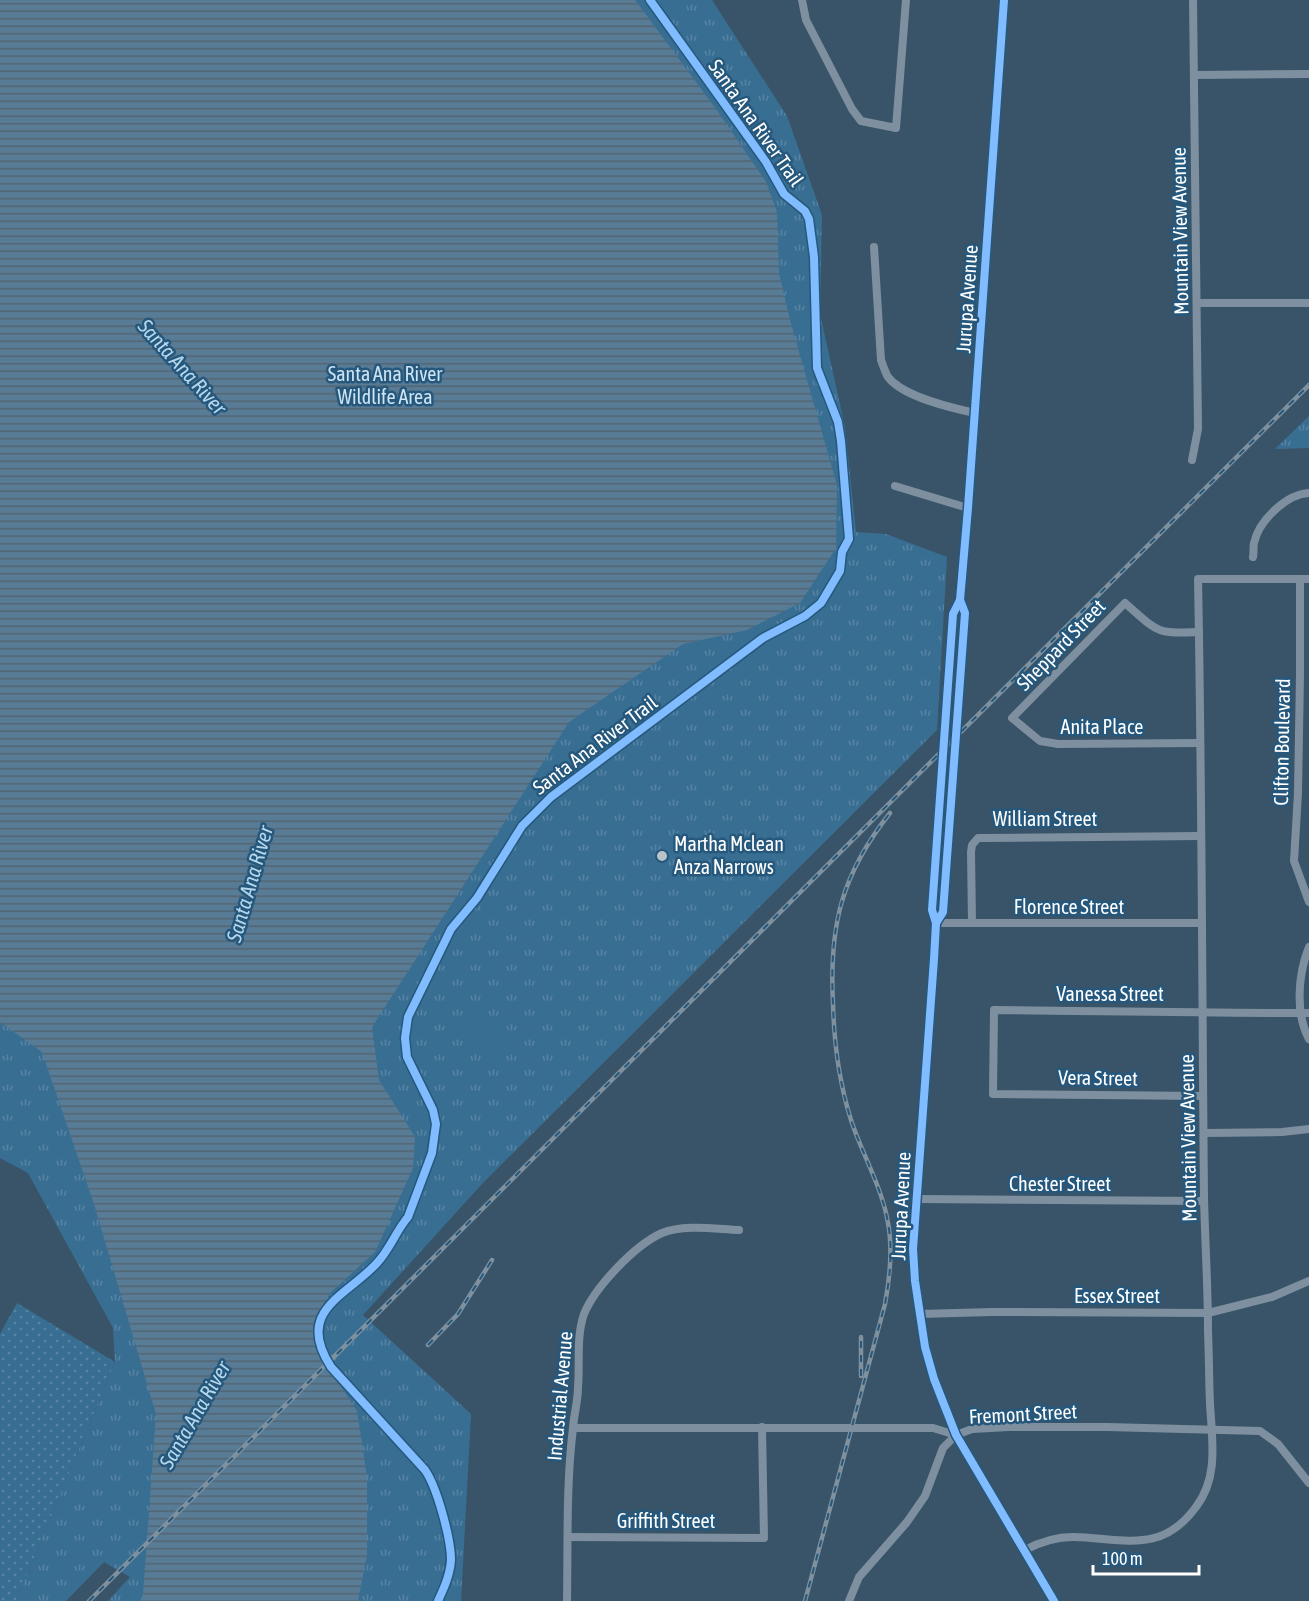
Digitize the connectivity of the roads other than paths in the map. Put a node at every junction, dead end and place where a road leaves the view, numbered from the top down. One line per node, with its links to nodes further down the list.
1 (802, 0): 2 (street)
2 (906, 0)
3 (1004, 0): 10 (main road, Jurupa Avenue)
4 (1193, 0): 6 (street, Mountain View Avenue)
5 (1309, 74): 6 (street)
6 (1194, 75): 8 (street, Mountain View Avenue)
7 (874, 247): 10 (street)
8 (1197, 303): 9 (street); 11 (street, Mountain View Avenue)
9 (1309, 303)
10 (975, 413): 14 (main road, Jurupa Avenue)
11 (1192, 460)
12 (895, 486): 14 (street)
13 (1309, 493): 15 (street)
14 (968, 508): 22 (main road, Jurupa Avenue)
15 (1253, 557)
16 (1304, 580): 17 (street, Mountain View Avenue); 21 (street, Clifton Boulevard)
17 (1199, 632): 18 (street, Sheppard Street); 19 (street, Mountain View Avenue)
18 (1012, 718): 19 (street, Anita Place)
19 (1200, 743): 20 (street, Mountain View Avenue)
20 (1200, 836): 23 (street, William Street); 24 (street, Mountain View Avenue)
21 (1309, 902)
22 (936, 923): 23 (street, Florence Street); 33 (main road, Jurupa Avenue)
23 (972, 923): 24 (street, Florence Street)
24 (1202, 923): 26 (street, Mountain View Avenue)
25 (1309, 947): 27 (street)
26 (1203, 1012): 27 (street, Vanessa Street); 29 (street, Vanessa Street); 30 (street, Mountain View Avenue)
27 (1304, 1013): 28 (street)
28 (1309, 1039)
29 (993, 1094): 30 (street, Vera Street)
30 (1203, 1096): 32 (street, Mountain View Avenue)
31 (1309, 1129): 32 (street)
32 (1203, 1133): 34 (street, Mountain View Avenue)
33 (916, 1199): 34 (street, Chester Street); 38 (main road, Jurupa Avenue)
34 (1204, 1201): 37 (street, Mountain View Avenue)
35 (739, 1230): 40 (street, Industrial Avenue)
36 (1309, 1281): 37 (street, Essex Street)
37 (1208, 1313): 38 (street, Essex Street); 41 (street, Mountain View Avenue)
38 (919, 1314): 42 (main road, Jurupa Avenue)
39 (762, 1427): 40 (street, Fremont Street); 42 (street, Fremont Street); 44 (street, Griffith Street)
40 (573, 1428): 44 (street, Industrial Avenue)
41 (1212, 1430): 42 (street, Fremont Street); 43 (street, Fremont Street); 45 (street, Mountain View Avenue)
42 (956, 1435): 45 (main road, Jurupa Avenue); 47 (street)
43 (1309, 1483)
44 (568, 1537): 46 (street, Industrial Avenue)
45 (1025, 1550): 48 (main road, Jurupa Avenue)
46 (567, 1601)
47 (849, 1601)
48 (1054, 1601)

